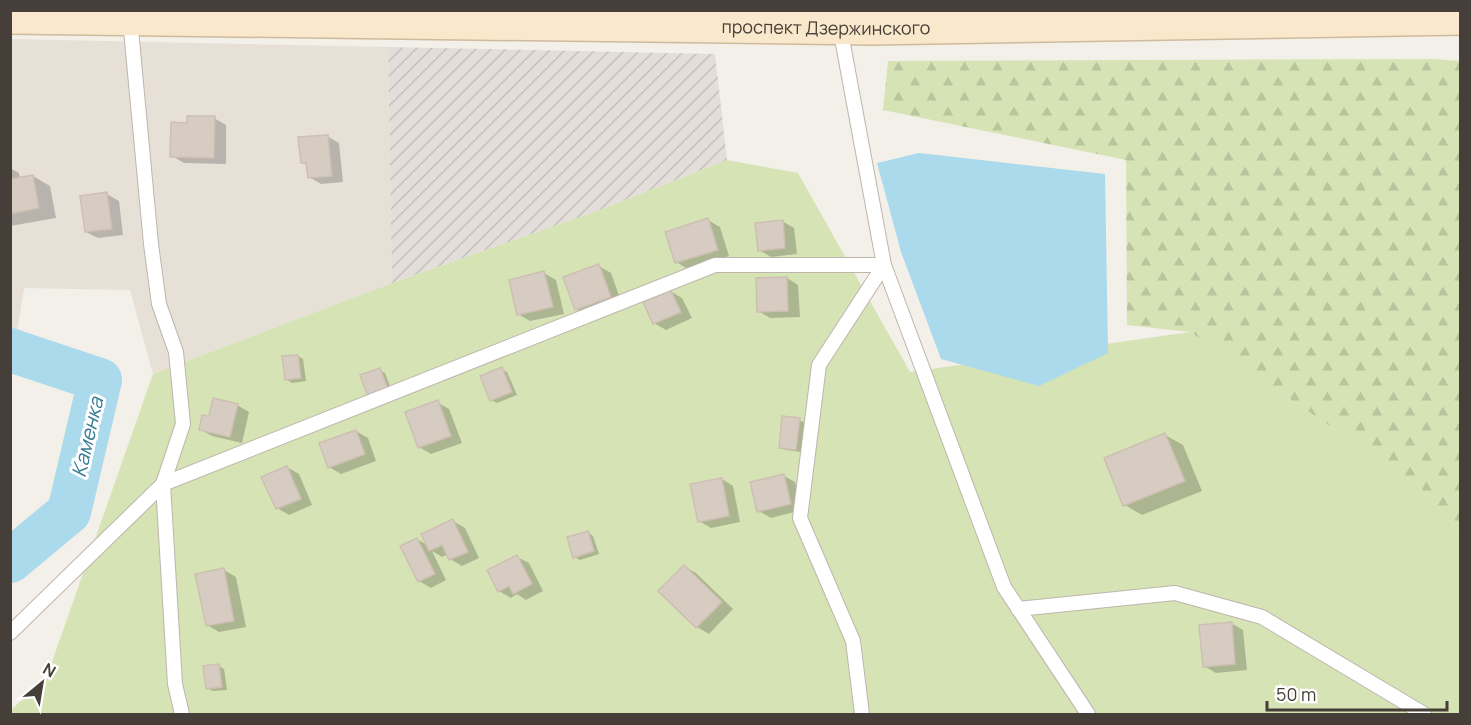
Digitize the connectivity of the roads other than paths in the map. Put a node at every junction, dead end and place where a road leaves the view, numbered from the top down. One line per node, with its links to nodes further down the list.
1 (10, 17): 3 (street, проспект Дзержинского)
2 (1461, 18): 4 (street, проспект Дзержинского)
3 (130, 19): 4 (street, проспект Дзержинского); 6 (lane)
4 (840, 28): 5 (lane)
5 (884, 265): 6 (lane); 7 (lane); 10 (lane)
6 (163, 484): 8 (lane); 9 (lane)
7 (1018, 609): 11 (lane); 12 (lane)
8 (10, 633)
9 (182, 714)
10 (862, 714)
11 (1088, 714)
12 (1424, 714)

